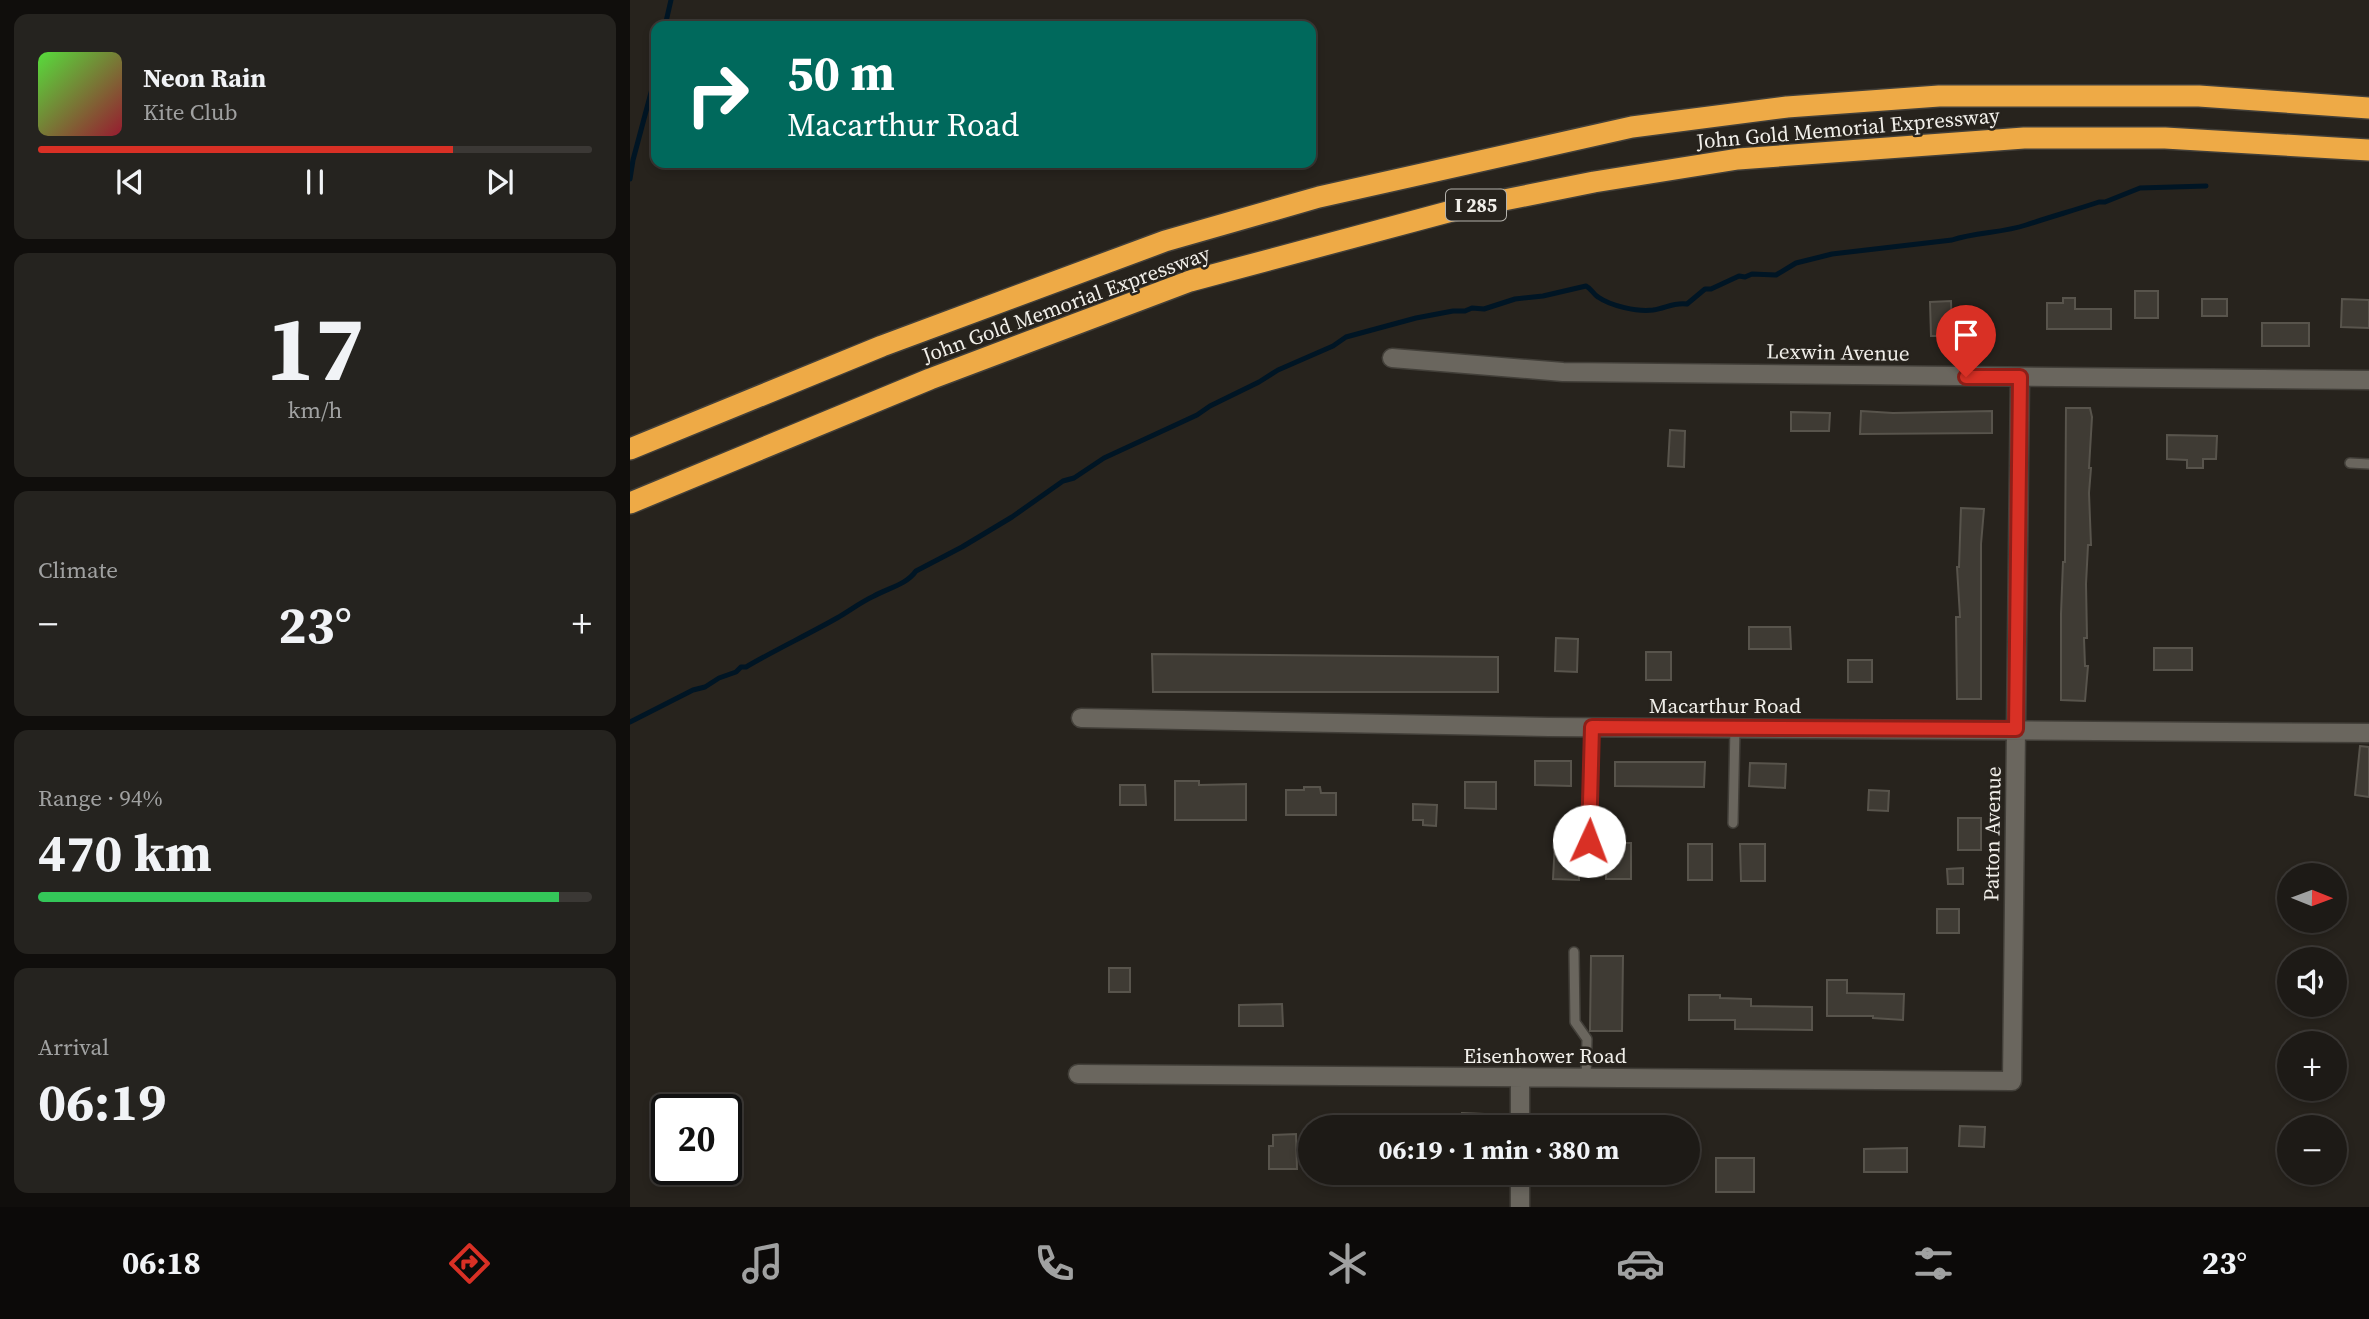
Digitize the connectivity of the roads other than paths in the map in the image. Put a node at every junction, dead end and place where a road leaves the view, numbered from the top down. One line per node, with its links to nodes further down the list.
1 (2369, 108): 6 (highway, John Gold Memorial Expressway / I 285)
2 (2369, 150): 9 (highway, John Gold Memorial Expressway / I 285)
3 (1392, 358): 4 (street, Lexwin Avenue)
4 (2020, 377): 5 (street, Lexwin Avenue); 13 (street, Patton Avenue)
5 (2369, 380)
6 (630, 449)
7 (2350, 463): 8 (lane)
8 (2369, 464)
9 (630, 503)
10 (1081, 718): 11 (street, Macarthur Road)
11 (1592, 727): 12 (street, Macarthur Road); 16 (lane)
12 (1735, 728): 13 (street, Macarthur Road); 15 (lane)
13 (2016, 729): 14 (street, Macarthur Road); 21 (street, Patton Avenue)
14 (2369, 733)
15 (1733, 823)
16 (1589, 841)
17 (1574, 952): 20 (lane)
18 (1078, 1074): 19 (street, Eisenhower Road)
19 (1520, 1077): 20 (street, Eisenhower Road); 22 (street)
20 (1586, 1078): 21 (street, Eisenhower Road)
21 (2012, 1081)
22 (1520, 1115)
23 (1520, 1185): 24 (street)
24 (1520, 1207)

